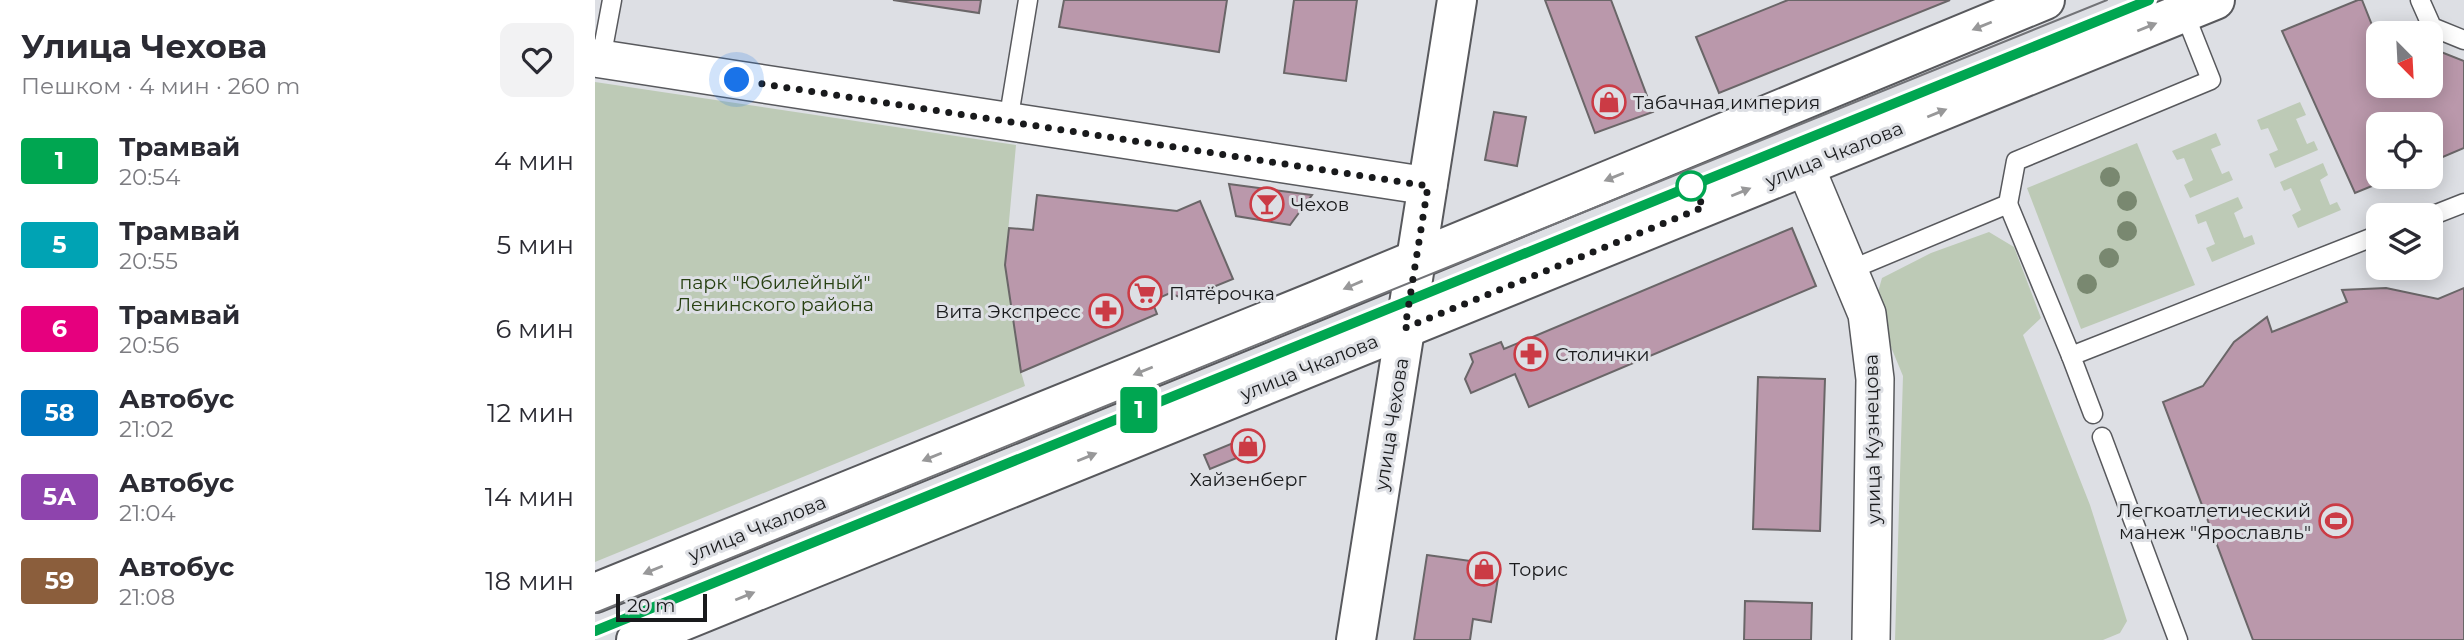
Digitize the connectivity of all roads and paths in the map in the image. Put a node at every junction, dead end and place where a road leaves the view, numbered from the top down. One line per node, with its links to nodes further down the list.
1 (612, 0): 8 (lane)
2 (1028, 0): 9 (lane)
3 (1457, 0): 11 (main road, улица Чехова)
4 (2045, 0): 16 (main road, улица Чкалова, one-way to 16)
5 (2420, 0): 7 (lane)
6 (2199, 6): 10 (main road, улица Чкалова, one-way to 6); 13 (lane)
7 (2464, 40)
8 (598, 59): 9 (street)
9 (1008, 122): 11 (street)
10 (1805, 166): 17 (street, улица Кузнецова); 18 (main road, улица Чкалова, one-way to 10)
11 (1428, 186): 16 (main road, улица Чехова)
12 (2464, 203): 14 (lane)
13 (2008, 204): 17 (lane); 19 (lane)
14 (2443, 211)
15 (2366, 240): 19 (lane)
16 (1416, 259): 18 (main road, улица Чехова); 22 (main road, улица Чкалова, one-way to 22)
17 (1850, 270): 25 (street, улица Кузнецова)
18 (1405, 328): 23 (main road, улица Чкалова, one-way to 18); 24 (main road, улица Чехова)
19 (2071, 356): 20 (lane)
20 (2093, 414)
21 (2102, 437): 26 (lane)
22 (595, 593)
23 (641, 639)
24 (1356, 640)
25 (1871, 640)
26 (2178, 640)

